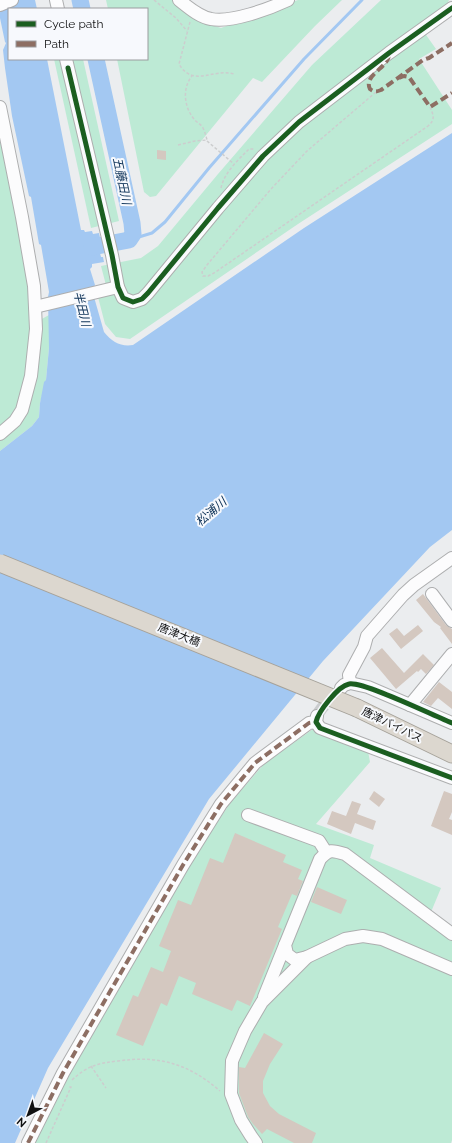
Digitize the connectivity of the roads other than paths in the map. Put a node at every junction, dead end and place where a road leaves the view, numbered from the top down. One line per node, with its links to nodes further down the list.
1 (12, 0): 4 (street)
2 (179, 0): 3 (street)
3 (288, 0)
4 (0, 5)
5 (452, 8): 8 (street)
6 (67, 64): 8 (street)
7 (0, 106): 9 (street)
8 (118, 287): 9 (street)
9 (35, 307): 10 (street)
10 (0, 434)
11 (452, 558): 16 (street)
12 (0, 563): 17 (highway, 唐津大橋, bridge)
13 (432, 594): 14 (street)
14 (452, 621)
15 (452, 654): 16 (street)
16 (410, 705): 18 (street)
17 (357, 708): 19 (highway, 唐津バイパス); 20 (highway, 唐津バイパス)
18 (452, 723)
19 (452, 744)
20 (452, 754)
21 (452, 778): 29 (street)
22 (248, 815): 23 (street)
23 (326, 852): 24 (street); 25 (street)
24 (452, 934)
25 (285, 944): 26 (street); 28 (street)
26 (307, 957): 27 (street); 28 (street)
27 (452, 969)
28 (262, 1002): 30 (street)
29 (28, 1143)
30 (256, 1143)

